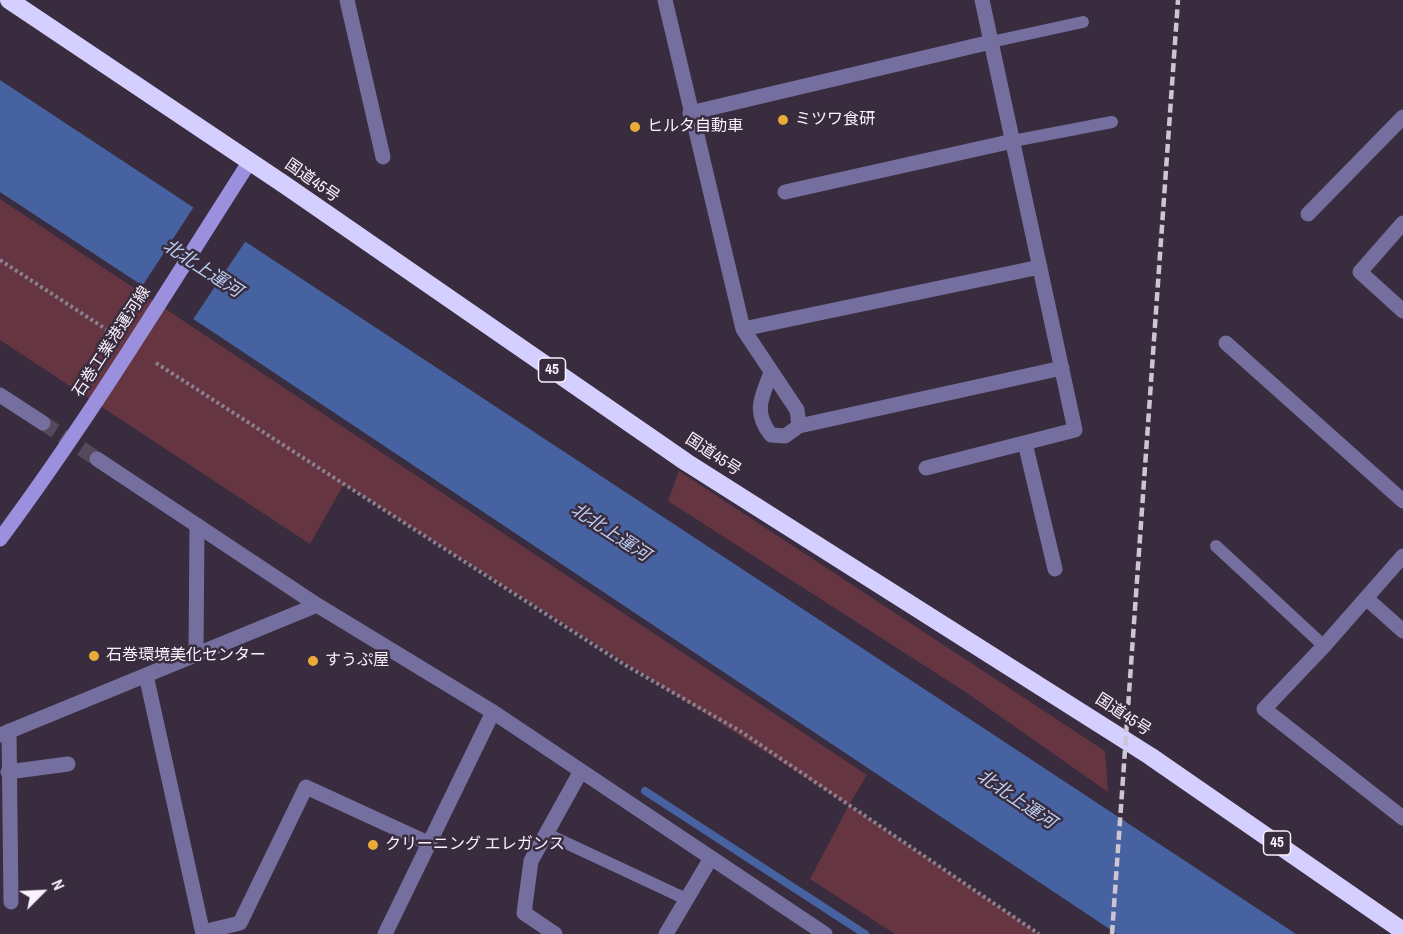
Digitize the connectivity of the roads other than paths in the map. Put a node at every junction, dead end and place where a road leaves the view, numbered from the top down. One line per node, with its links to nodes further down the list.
1 (9, 0): 12 (highway, 国道45号 / 45)
2 (347, 0): 11 (street)
3 (982, 0): 6 (street)
4 (668, 1): 7 (street)
5 (1083, 22): 6 (lane)
6 (991, 42): 7 (street); 10 (street)
7 (690, 113): 18 (street)
8 (1403, 117): 14 (street)
9 (1112, 122): 10 (lane)
10 (1013, 141): 13 (street); 16 (street)
11 (383, 157)
12 (249, 161): 30 (street, 石巻工業港運河線); 51 (highway, 国道45号 / 45)
13 (785, 192)
14 (1308, 214)
15 (1403, 223): 17 (street)
16 (1040, 267): 18 (street); 20 (street)
17 (1403, 311)
18 (743, 329): 21 (street)
19 (1226, 344): 28 (street)
20 (1062, 368): 24 (street); 25 (street)
21 (771, 373): 24 (street); 24 (street)
22 (0, 395): 23 (street)
23 (43, 423)
24 (799, 426)
25 (1025, 443): 27 (street); 33 (street)
26 (97, 459): 29 (street)
27 (926, 468)
28 (1403, 501)
29 (197, 525): 35 (street); 38 (street)
30 (0, 540)
31 (1216, 546): 37 (lane)
32 (1403, 556): 34 (street)
33 (1055, 569)
34 (1366, 598): 36 (street); 37 (street)
35 (317, 605): 38 (street); 40 (street)
36 (1403, 631)
37 (1324, 646): 45 (street)
38 (196, 654): 39 (street)
39 (146, 675): 41 (street); 52 (street)
40 (493, 712): 43 (street); 47 (street)
41 (5, 733): 44 (street)
42 (68, 764): 44 (street)
43 (581, 771): 46 (street); 48 (street)
44 (8, 772): 50 (street)
45 (1403, 818)
46 (547, 834): 49 (lane); 54 (street)
47 (428, 843): 52 (street); 53 (street)
48 (711, 858): 49 (street); 56 (street)
49 (686, 899): 55 (street)
50 (11, 902)
51 (1403, 931)
52 (203, 933)
53 (385, 934)
54 (555, 934)
55 (666, 934)
56 (825, 934)

